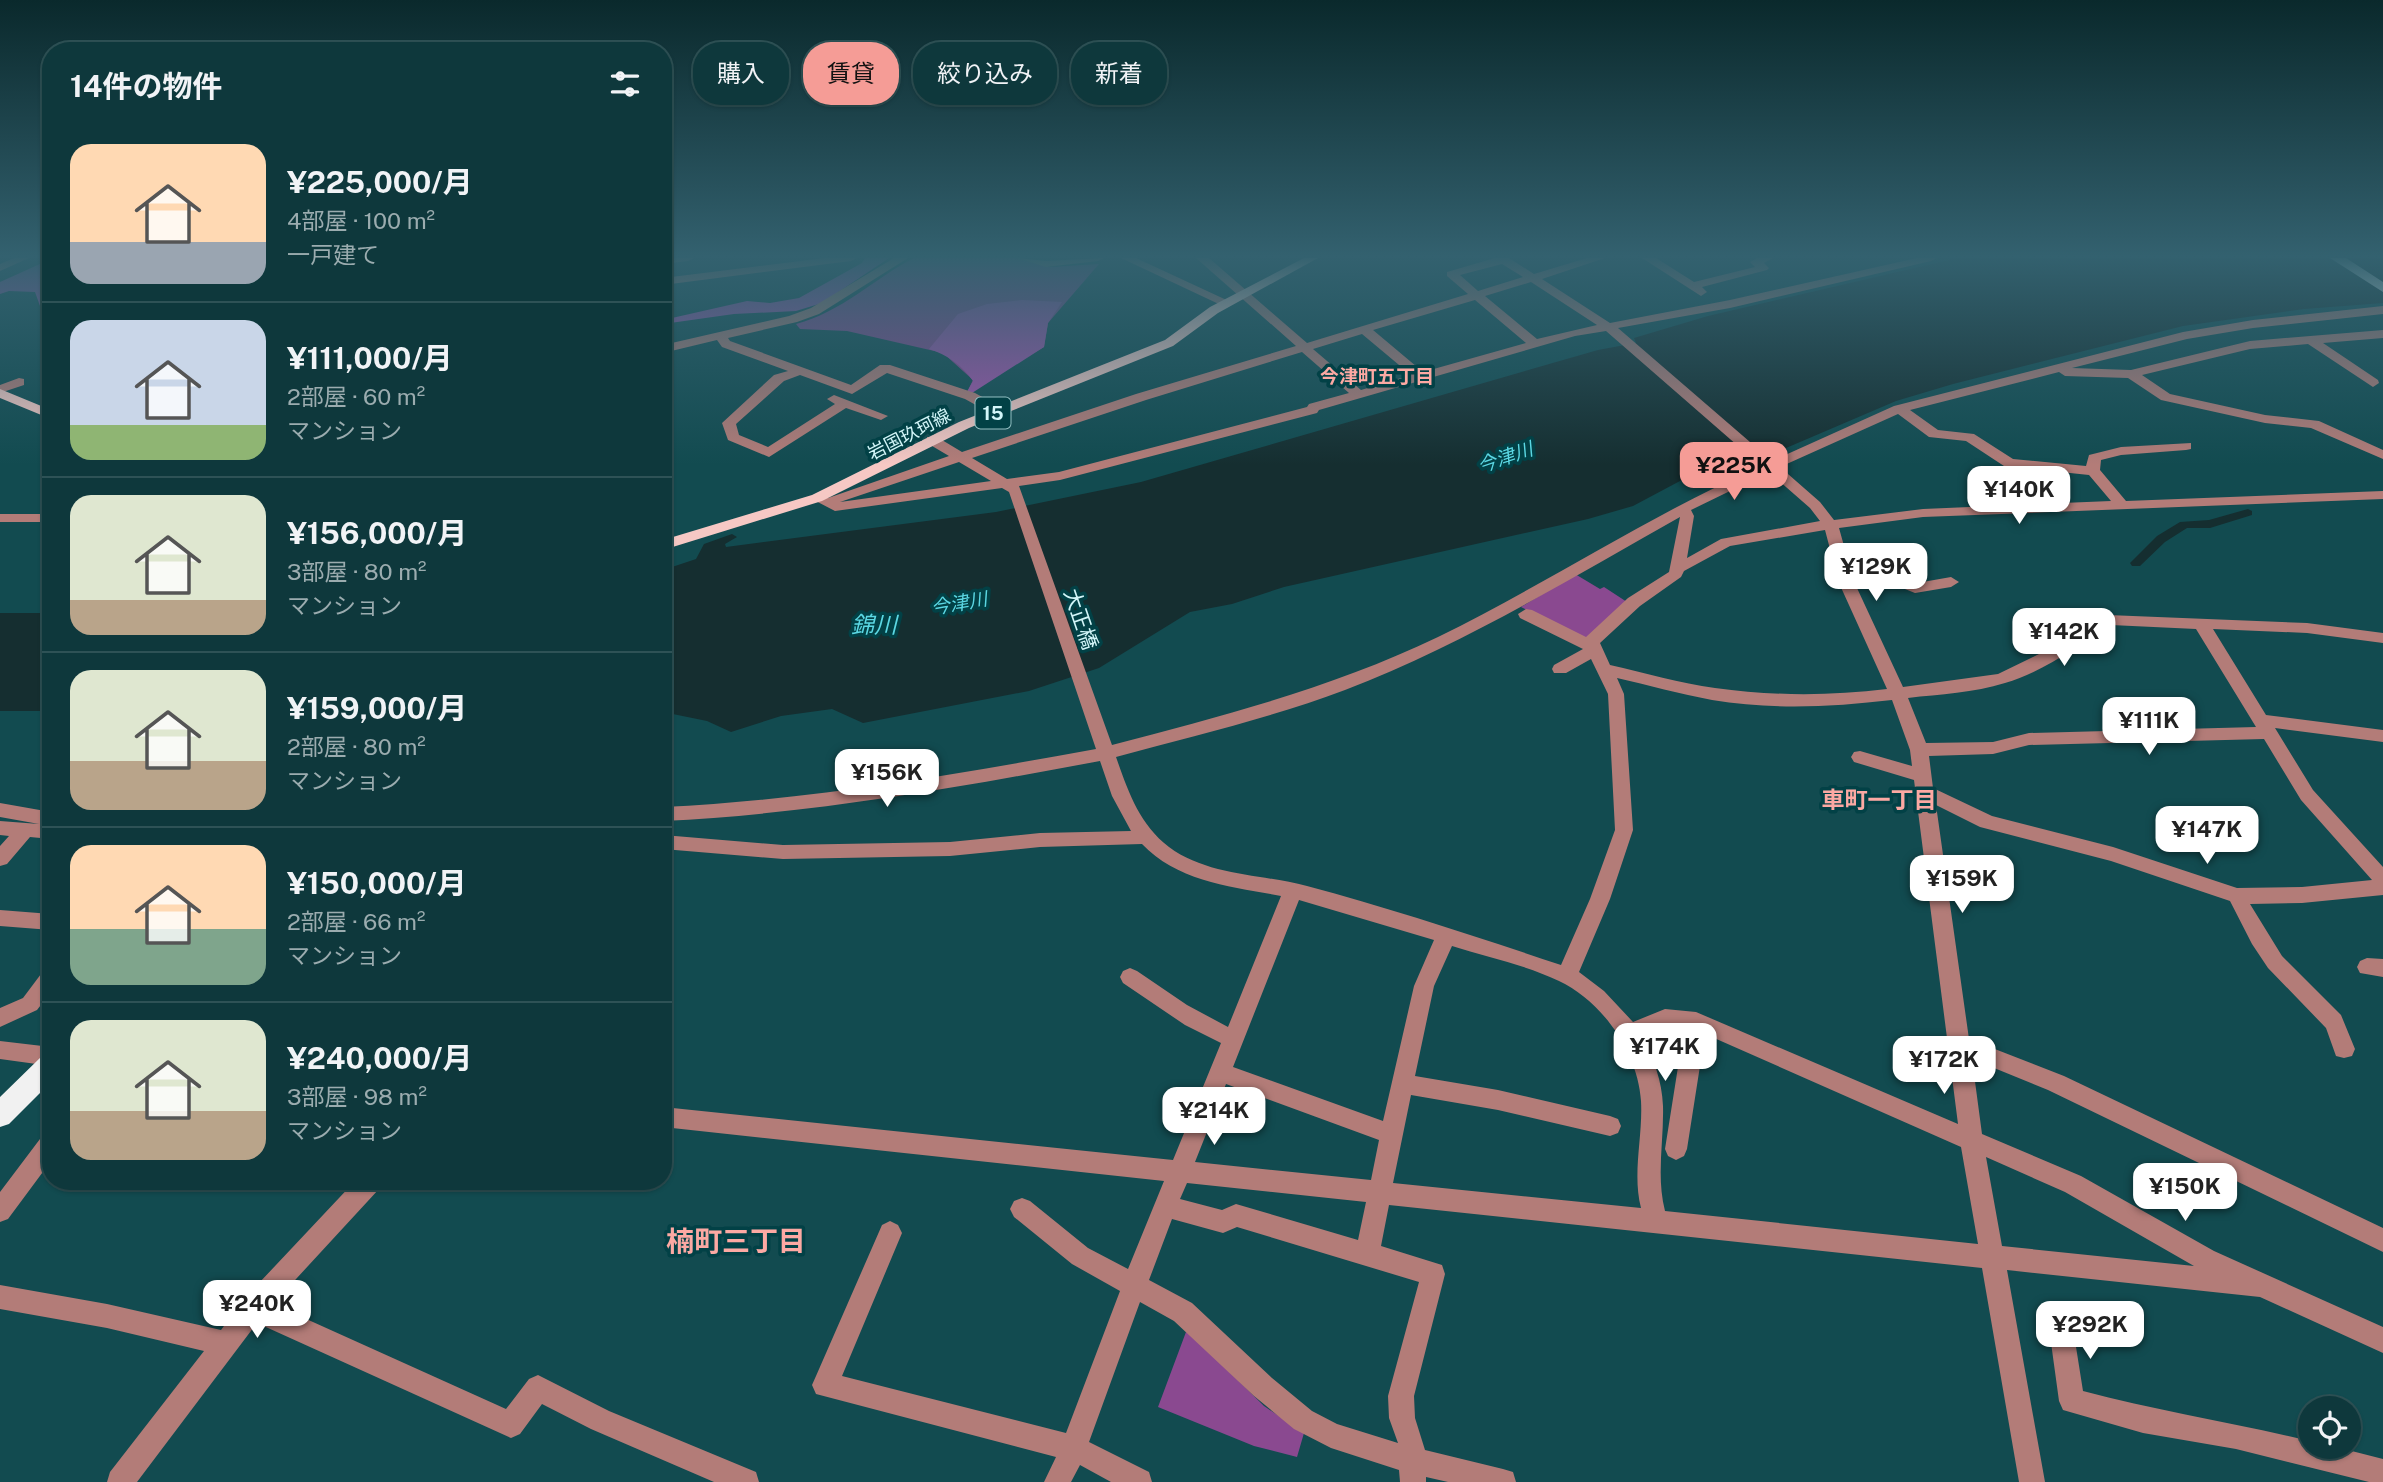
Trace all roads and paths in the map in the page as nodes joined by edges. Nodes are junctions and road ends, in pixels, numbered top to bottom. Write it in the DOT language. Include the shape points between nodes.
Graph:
graph roads {
  1 [pos="756,327"];
  2 [pos="1192,327"];
  3 [pos="1280,327"];
  4 [pos="1367,327"];
  5 [pos="1516,327"];
  6 [pos="1601,327"];
  7 [pos="1608,327"];
  8 [pos="2227,327"];
  9 [pos="1364,328"];
  10 [pos="2383,334"];
  11 [pos="720,335"];
  12 [pos="2312,341"];
  13 [pos="1534,343"];
  14 [pos="2250,345"];
  15 [pos="672,347"];
  16 [pos="1303,347"];
  17 [pos="2261,356"];
  18 [pos="2054,369"];
  19 [pos="801,371"];
  20 [pos="2131,374"];
  21 [pos="1420,376"];
  22 [pos="2373,378"];
  23 [pos="19,382"];
  24 [pos="0,391"];
  25 [pos="1358,394"];
  26 [pos="847,396"];
  27 [pos="1899,409"];
  28 [pos="42,411"];
  29 [pos="998,411"];
  30 [pos="881,416"];
  31 [pos="932,440"];
  32 [pos="2186,446"];
  33 [pos="2383,455"];
  34 [pos="961,457"];
  35 [pos="1769,462"];
  36 [pos="2093,471"];
  37 [pos="1009,484"];
  38 [pos="2383,495"];
  39 [pos="820,500"];
  40 [pos="2121,504"];
  41 [pos="1683,508"];
  42 [pos="0,518"];
  43 [pos="42,518"];
  44 [pos="1831,525"];
  45 [pos="672,542"];
  46 [pos="1678,567"];
  47 [pos="1951,582"];
  48 [pos="1847,583"];
  49 [pos="1526,614"];
  50 [pos="2202,625"];
  51 [pos="2383,638"];
  52 [pos="1593,649"];
  53 [pos="1560,669"];
  54 [pos="1606,670"];
  55 [pos="1896,692"];
  56 [pos="2263,726"];
  57 [pos="2383,736"];
  58 [pos="1105,750"];
  59 [pos="1919,750"];
  60 [pos="1860,757"];
  61 [pos="1923,784"];
  62 [pos="0,810"];
  63 [pos="672,813"];
  64 [pos="42,817"];
  65 [pos="0,828"];
  66 [pos="26,829"];
  67 [pos="42,831"];
  68 [pos="1145,836"];
  69 [pos="672,843"];
  70 [pos="0,859"];
  71 [pos="2383,880"];
  72 [pos="2383,887"];
  73 [pos="1293,891"];
  74 [pos="2237,896"];
  75 [pos="0,918"];
  76 [pos="42,921"];
  77 [pos="1446,935"];
  78 [pos="1567,975"];
  79 [pos="1130,977"];
  80 [pos="42,988"];
  81 [pos="0,1018"];
  82 [pos="1696,1021"];
  83 [pos="1629,1033"];
  84 [pos="1233,1039"];
  85 [pos="1960,1045"];
  86 [pos="2344,1049"];
  87 [pos="0,1050"];
  88 [pos="42,1056"];
  89 [pos="1220,1072"];
  90 [pos="42,1073"];
  91 [pos="1402,1084"];
  92 [pos="0,1115"];
  93 [pos="672,1119"];
  94 [pos="1610,1126"];
  95 [pos="1391,1134"];
  96 [pos="1972,1142"];
  97 [pos="1676,1149"];
  98 [pos="42,1154"];
  99 [pos="1180,1171"];
  100 [pos="363,1190"];
  101 [pos="1379,1192"];
  102 [pos="1166,1206"];
  103 [pos="1022,1209"];
  104 [pos="0,1211"];
  105 [pos="1656,1221"];
  106 [pos="890,1233"];
  107 [pos="2383,1240"];
  108 [pos="1367,1254"];
  109 [pos="1992,1257"];
  110 [pos="2259,1285"];
  111 [pos="1136,1286"];
  112 [pos="0,1297"];
  113 [pos="253,1308"];
  114 [pos="2061,1328"];
  115 [pos="2383,1340"];
  116 [pos="225,1343"];
  117 [pos="1074,1448"];
  118 [pos="1412,1471"];
  119 [pos="2383,1472"];
  120 [pos="120,1482"];
  121 [pos="746,1482"];
  122 [pos="1057,1482"];
  123 [pos="1139,1482"];
  124 [pos="1503,1482"];
  125 [pos="2032,1482"];
  1 -- 11 [label="street"];
  2 -- 29 [label="main road, 岩国玖珂線 / 15" via="1169,343"];
  3 -- 16 [label="street"];
  4 -- 9 [label="street"];
  5 -- 13 [label="street"];
  6 -- 13 [label="street"];
  7 -- 35 [label="street"];
  8 -- 18 [label="street"];
  9 -- 16 [label="street"];
  9 -- 21 [label="street"];
  10 -- 12 [label="street"];
  11 -- 15 [label="street"];
  11 -- 19 [label="street" via="726,344"];
  12 -- 14 [label="street"];
  12 -- 22 [label="street"];
  13 -- 21 [label="street"];
  14 -- 17 [label="street"];
  14 -- 20 [label="street"];
  16 -- 25 [label="street"];
  16 -- 34 [label="street"];
  18 -- 20 [label="street"];
  18 -- 27 [label="street"];
  19 -- 26 [label="street"];
  19 -- 26 [label="street" via="779,378 729,423 733,438 769,453"];
  20 -- 33 [label="street" via="2166,397 2265,419 2314,424"];
  21 -- 25 [label="street"];
  23 -- 24 [label="street"];
  24 -- 28 [label="main road"];
  25 -- 37 [label="street" via="1211,438 1060,476"];
  26 -- 29 [label="street" via="885,368 970,396"];
  26 -- 30 [label="street"];
  27 -- 35 [label="street"];
  27 -- 36 [label="street" via="1934,434 1969,437 2009,463"];
  29 -- 31 [label="main road, 岩国玖珂線 / 15"];
  31 -- 34 [label="street"];
  31 -- 39 [label="main road, 岩国玖珂線 / 15"];
  32 -- 36 [label="street" via="2099,456 2094,458"];
  34 -- 37 [label="street"];
  34 -- 39 [label="street"];
  35 -- 41 [label="street"];
  35 -- 44 [label="street"];
  36 -- 40 [label="street"];
  37 -- 39 [label="street" via="835,507"];
  37 -- 58 [label="street, 大正橋" via="1015,490"];
  38 -- 40 [label="street"];
  39 -- 45 [label="main road, 岩国玖珂線 / 15"];
  40 -- 44 [label="street" via="1923,513"];
  41 -- 46 [label="street" via="1687,516"];
  41 -- 58 [label="street" via="1488,619 1371,673 1299,699"];
  42 -- 43 [label="street"];
  44 -- 46 [label="street" via="1727,542"];
  44 -- 48 [label="street"];
  46 -- 52 [label="street" via="1675,574 1608,624 1591,642"];
  47 -- 48 [label="street" via="1915,589 1903,582"];
  48 -- 55 [label="street"];
  49 -- 52 [label="street"];
  50 -- 51 [label="street" via="2307,628"];
  50 -- 55 [label="street" via="2108,620 2003,678"];
  50 -- 56 [label="street"];
  52 -- 53 [label="street"];
  52 -- 54 [label="street"];
  54 -- 55 [label="street" via="1714,694 1792,701 1845,701"];
  54 -- 78 [label="street" via="1616,694 1624,830"];
  55 -- 59 [label="street"];
  56 -- 57 [label="street"];
  56 -- 59 [label="street"];
  56 -- 71 [label="street" via="2321,813"];
  58 -- 63 [label="street" via="936,783"];
  58 -- 68 [label="street, 大正橋" via="1131,818"];
  59 -- 61 [label="street"];
  60 -- 61 [label="street"];
  61 -- 74 [label="street" via="1987,822 2113,855"];
  61 -- 85 [label="street"];
  62 -- 64 [label="street"];
  65 -- 66 [label="street"];
  66 -- 67 [label="street"];
  66 -- 70 [label="street"];
  68 -- 69 [label="street" via="950,849 797,852"];
  68 -- 73 [label="street, 大正橋" via="1169,857 1194,869"];
  72 -- 74 [label="street"];
  73 -- 77 [label="street, 大正橋"];
  73 -- 84 [label="street"];
  74 -- 86 [label="street" via="2274,961 2332,1017"];
  75 -- 76 [label="street"];
  77 -- 78 [label="street, 大正橋"];
  77 -- 91 [label="street" via="1424,986"];
  78 -- 83 [label="street, 大正橋" via="1593,991"];
  79 -- 84 [label="street" via="1178,1011"];
  80 -- 81 [label="street" via="30,1004"];
  82 -- 83 [label="street" via="1665,1018"];
  82 -- 96 [label="street"];
  82 -- 97 [label="street"];
  83 -- 105 [label="street, 大正橋" via="1651,1093 1649,1188"];
  84 -- 89 [label="street"];
  85 -- 96 [label="street"];
  85 -- 107 [label="street" via="2056,1083"];
  87 -- 88 [label="street"];
  89 -- 95 [label="street"];
  89 -- 99 [label="street"];
  90 -- 92 [label="highway"];
  91 -- 94 [label="street"];
  91 -- 95 [label="street"];
  93 -- 99 [label="street"];
  95 -- 101 [label="street"];
  96 -- 109 [label="street"];
  96 -- 110 [label="street" via="2073,1184"];
  98 -- 104 [label="street"];
  99 -- 101 [label="street"];
  99 -- 102 [label="street"];
  100 -- 113 [label="street"];
  101 -- 105 [label="street"];
  101 -- 108 [label="street"];
  102 -- 108 [label="street" via="1223,1222 1236,1215"];
  102 -- 111 [label="street"];
  103 -- 111 [label="street" via="1080,1256"];
  105 -- 109 [label="street"];
  106 -- 117 [label="street" via="825,1385"];
  108 -- 118 [label="street" via="1433,1274 1401,1396"];
  109 -- 110 [label="street"];
  109 -- 125 [label="street"];
  110 -- 115 [label="street"];
  111 -- 117 [label="street"];
  111 -- 118 [label="street" via="1183,1312 1303,1420"];
  112 -- 116 [label="street"];
  113 -- 116 [label="street"];
  113 -- 121 [label="street" via="511,1425 538,1388 600,1420"];
  114 -- 119 [label="street" via="2072,1401"];
  116 -- 120 [label="street"];
  117 -- 122 [label="street"];
  117 -- 123 [label="street"];
  118 -- 124 [label="street"];
}
